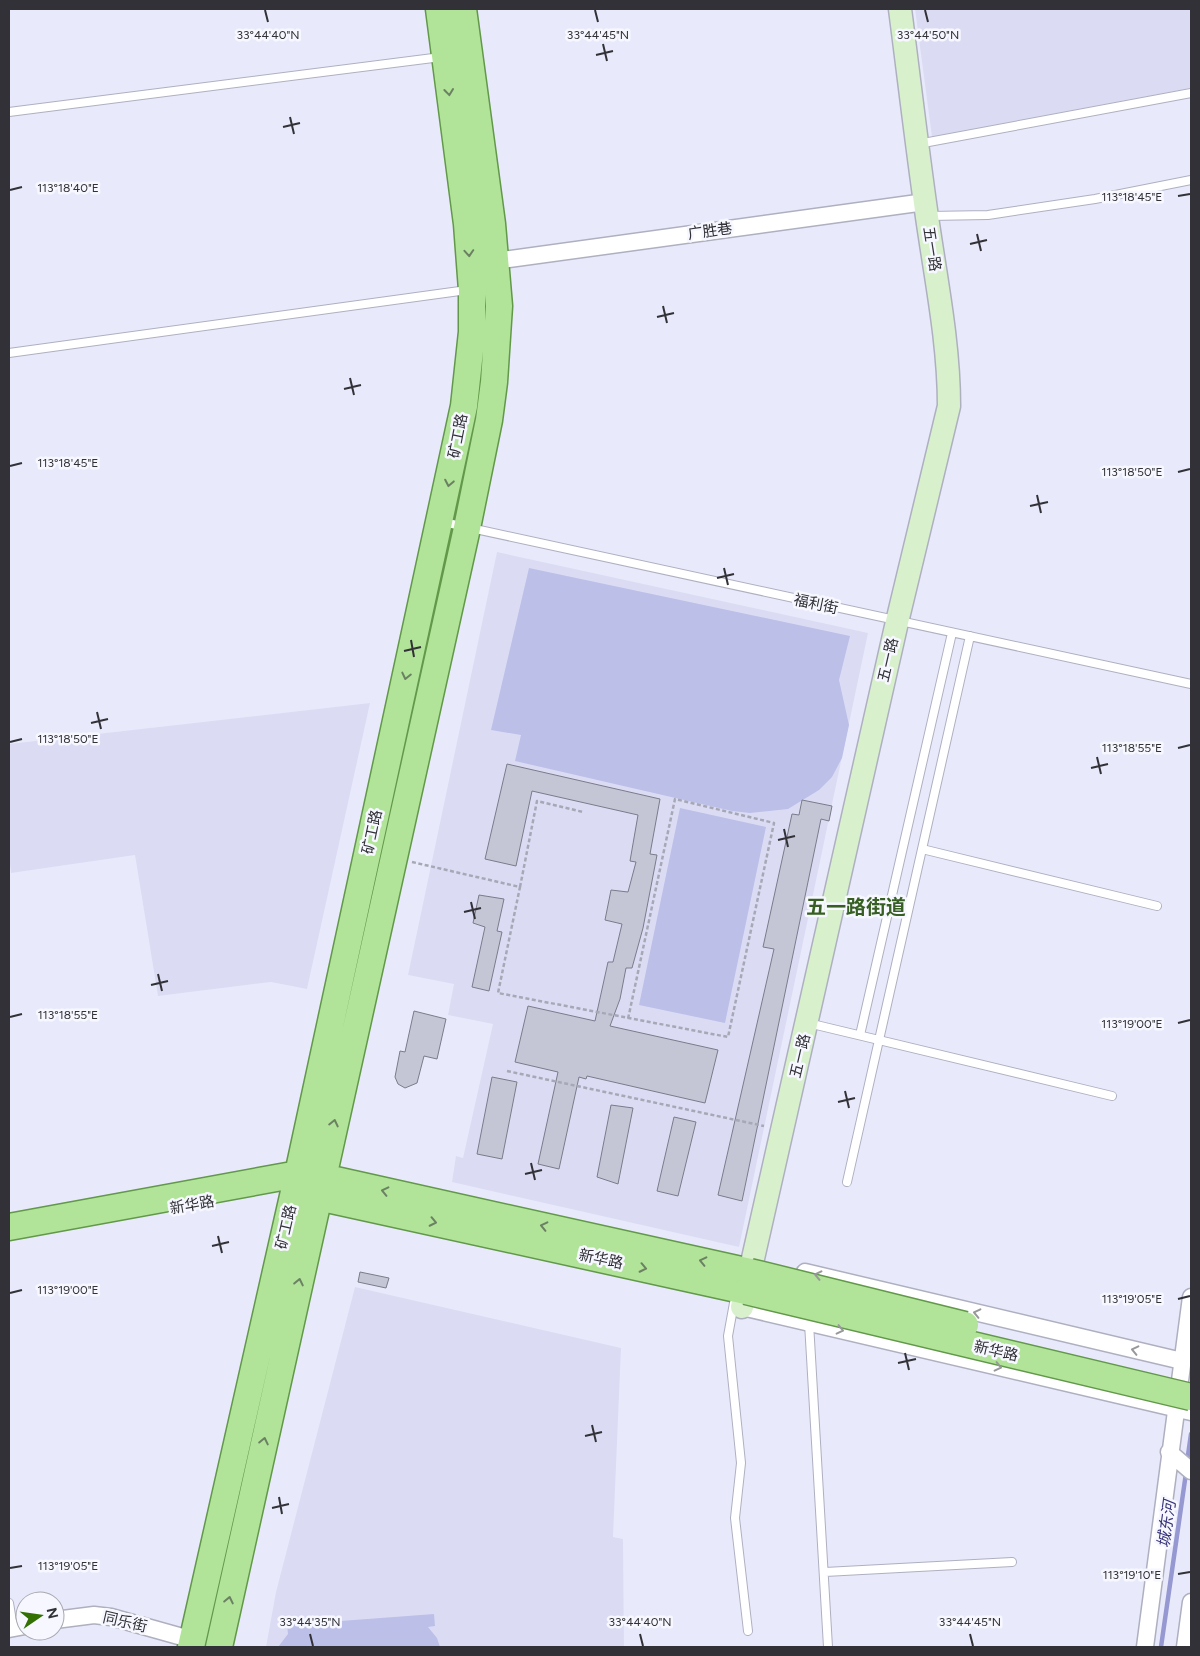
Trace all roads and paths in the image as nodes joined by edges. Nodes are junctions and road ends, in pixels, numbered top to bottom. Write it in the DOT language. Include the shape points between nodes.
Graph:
graph roads {
  1 [pos="439,9"];
  2 [pos="463,9"];
  3 [pos="900,9"];
  4 [pos="445,56"];
  5 [pos="1191,93"];
  6 [pos="9,112"];
  7 [pos="917,144"];
  8 [pos="1191,180"];
  9 [pos="926,209"];
  10 [pos="495,261"];
  11 [pos="472,290"];
  12 [pos="9,353"];
  13 [pos="441,522"];
  14 [pos="467,528"];
  15 [pos="897,622"];
  16 [pos="952,633"];
  17 [pos="970,636"];
  18 [pos="1191,684"];
  19 [pos="583,812"];
  20 [pos="922,848"];
  21 [pos="393,858"];
  22 [pos="520,886"];
  23 [pos="1157,906"];
  24 [pos="628,1019"];
  25 [pos="807,1022"];
  26 [pos="860,1035"];
  27 [pos="878,1039"];
  28 [pos="507,1071"];
  29 [pos="1112,1096"];
  30 [pos="765,1127"];
  31 [pos="847,1182"];
  32 [pos="308,1183"];
  33 [pos="9,1227"];
  34 [pos="9,1238"];
  35 [pos="745,1284"];
  36 [pos="1191,1297"];
  37 [pos="809,1323"];
  38 [pos="1187,1360"];
  39 [pos="1183,1403"];
  40 [pos="1191,1412"];
  41 [pos="1172,1455"];
  42 [pos="1191,1471"];
  43 [pos="1012,1562"];
  44 [pos="825,1572"];
  45 [pos="1191,1602"];
  46 [pos="9,1604"];
  47 [pos="65,1619"];
  48 [pos="15,1627"];
  49 [pos="748,1631"];
  50 [pos="192,1643"];
  51 [pos="219,1647"];
  52 [pos="828,1647"];
  53 [pos="1145,1647"];
  54 [pos="1185,1647"];
  1 -- 4 [label="main road, 矿工路"];
  2 -- 10 [label="main road, 矿工路"];
  3 -- 7 [label="street, 五一路"];
  4 -- 6 [label="lane"];
  4 -- 11 [label="main road, 矿工路, one-way" via="467,224"];
  5 -- 7 [label="lane"];
  7 -- 9 [label="street, 五一路"];
  8 -- 9 [label="lane" via="988,215"];
  9 -- 10 [label="street, 广胜巷"];
  9 -- 15 [label="street, 五一路" via="945,334 950,406"];
  10 -- 14 [label="main road, 矿工路" via="498,306 494,382"];
  11 -- 12 [label="lane"];
  11 -- 13 [label="main road, 矿工路, one-way" via="469,370"];
  13 -- 14 [label="lane, 福利街"];
  13 -- 32 [label="main road, 矿工路, one-way"];
  14 -- 15 [label="lane, 福利街"];
  14 -- 21 [label="main road, 矿工路"];
  15 -- 16 [label="lane, 福利街"];
  15 -- 25 [label="street, 五一路"];
  16 -- 17 [label="lane, 福利街"];
  16 -- 26 [label="lane"];
  17 -- 18 [label="lane, 福利街"];
  17 -- 20 [label="lane"];
  19 -- 22 [label="path" via="538,801"];
  20 -- 23 [label="lane"];
  20 -- 27 [label="lane"];
  21 -- 22 [label="path"];
  32 -- 21 [label="main road, 矿工路, one-way"];
  22 -- 24 [label="path" via="498,993"];
  24 -- 24 [label="path" via="728,1037 774,823 676,799"];
  25 -- 26 [label="lane"];
  25 -- 35 [label="street, 五一路"];
  26 -- 27 [label="lane"];
  27 -- 29 [label="lane"];
  27 -- 31 [label="lane"];
  28 -- 30 [label="path"];
  32 -- 33 [label="main road, 新华路"];
  32 -- 34 [label="main road, 新华路"];
  32 -- 35 [label="main road, 新华路"];
  32 -- 50 [label="main road, 矿工路"];
  51 -- 32 [label="main road, 矿工路, one-way"];
  35 -- 37 [label="street"];
  38 -- 35 [label="main road, 新华路, one-way, bridge"];
  35 -- 39 [label="main road, 新华路, bridge"];
  35 -- 49 [label="lane" via="728,1336 741,1463 735,1518"];
  36 -- 38 [label="street"];
  37 -- 39 [label="street, one-way"];
  37 -- 44 [label="lane"];
  38 -- 39 [label="street"];
  39 -- 40 [label="street"];
  39 -- 41 [label="street"];
  41 -- 42 [label="street"];
  41 -- 53 [label="street"];
  43 -- 44 [label="lane"];
  44 -- 52 [label="lane"];
  45 -- 54 [label="street"];
  46 -- 48 [label="lane"];
  47 -- 50 [label="street, 同乐街" via="94,1615 111,1617"];
}
